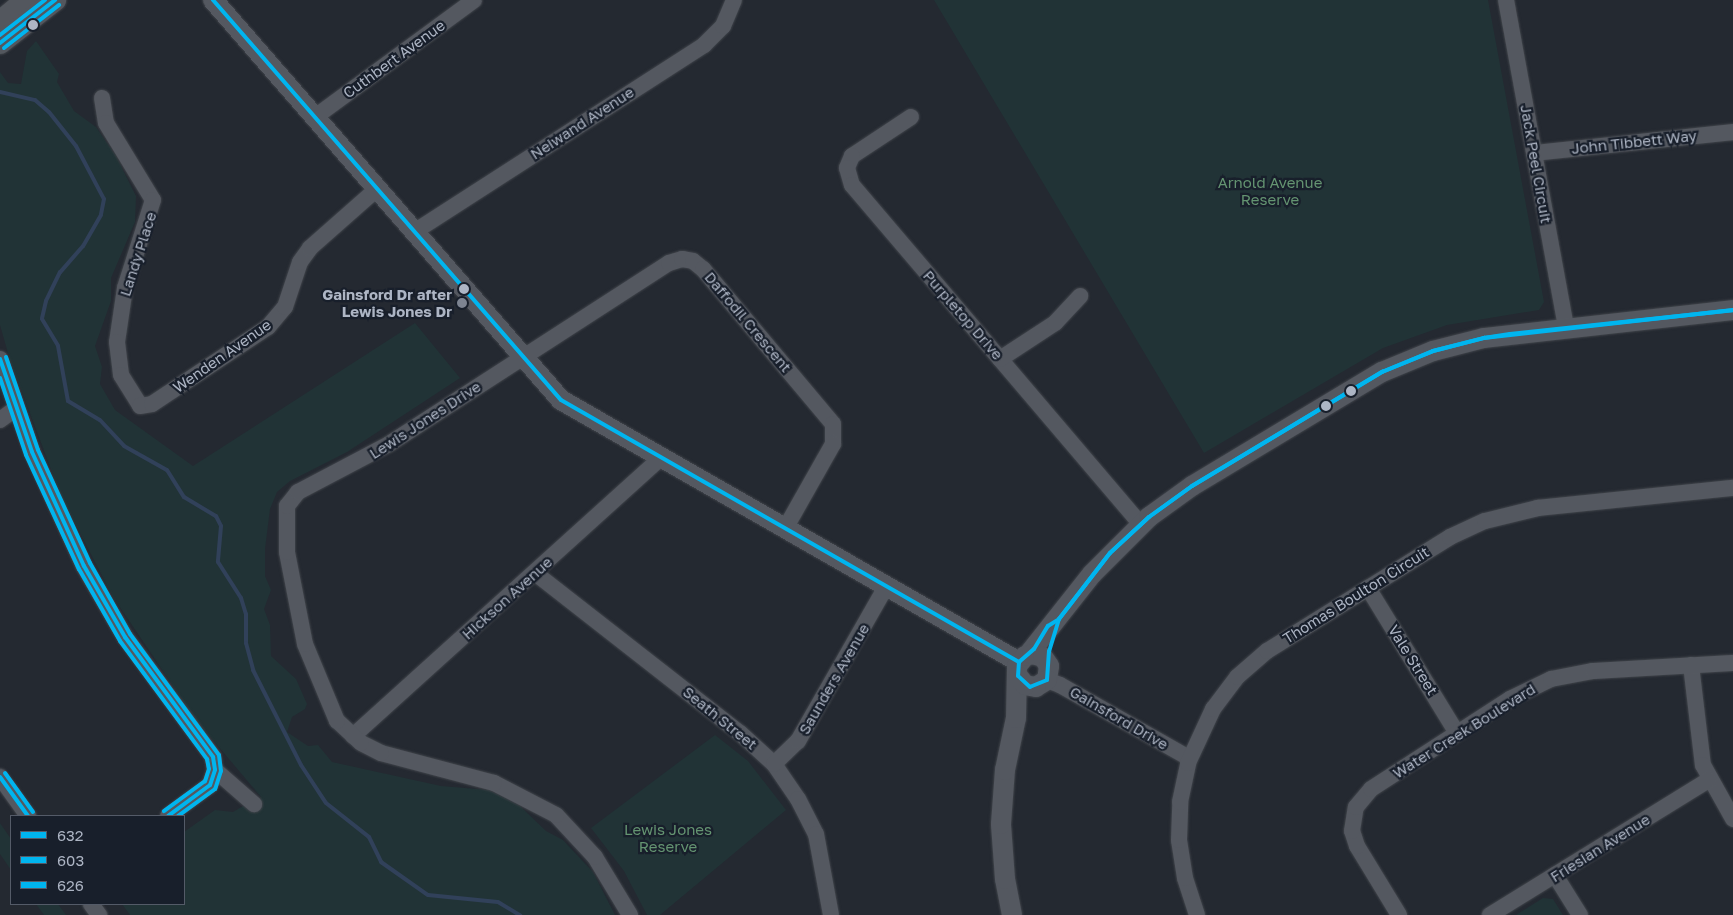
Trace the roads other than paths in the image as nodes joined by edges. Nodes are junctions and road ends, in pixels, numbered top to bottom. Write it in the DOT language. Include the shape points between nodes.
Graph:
graph roads {
  1 [pos="26,0"];
  2 [pos="55,0"];
  3 [pos="213,0"];
  4 [pos="474,0"];
  5 [pos="734,0"];
  6 [pos="1506,0"];
  7 [pos="0,22"];
  8 [pos="0,43"];
  9 [pos="102,98"];
  10 [pos="315,117"];
  11 [pos="911,117"];
  12 [pos="1733,132"];
  13 [pos="1534,153"];
  14 [pos="377,189"];
  15 [pos="414,232"];
  16 [pos="1080,296"];
  17 [pos="1733,310"];
  18 [pos="1566,328"];
  19 [pos="522,357"];
  20 [pos="0,359"];
  21 [pos="1000,359"];
  22 [pos="152,404"];
  23 [pos="15,409"];
  24 [pos="0,420"];
  25 [pos="660,458"];
  26 [pos="1733,488"];
  27 [pos="1141,524"];
  28 [pos="785,529"];
  29 [pos="535,574"];
  30 [pos="886,587"];
  31 [pos="1368,588"];
  32 [pos="1059,619"];
  33 [pos="1733,663"];
  34 [pos="1022,664"];
  35 [pos="1691,665"];
  36 [pos="1044,677"];
  37 [pos="1016,718"];
  38 [pos="1457,733"];
  39 [pos="352,736"];
  40 [pos="1190,758"];
  41 [pos="774,764"];
  42 [pos="215,770"];
  43 [pos="0,777"];
  44 [pos="1709,780"];
  45 [pos="254,804"];
  46 [pos="27,815"];
  47 [pos="169,815"];
  48 [pos="1733,819"];
  49 [pos="1556,875"];
  50 [pos="630,915"];
  51 [pos="831,915"];
  52 [pos="1012,915"];
  53 [pos="1197,915"];
  54 [pos="1400,915"];
  55 [pos="1490,915"];
  56 [pos="1580,915"];
  1 -- 7 [label="main road"];
  2 -- 8 [label="main road"];
  3 -- 10 [label="street"];
  4 -- 10 [label="street, Cuthbert Avenue"];
  5 -- 15 [label="street, Neiwand Avenue" via="723,26 704,45"];
  6 -- 13 [label="street, Jack Peel Circuit"];
  9 -- 22 [label="street, Landy Place" via="106,123 153,200 125,288 117,342 121,375 134,400 140,406"];
  10 -- 14 [label="street"];
  11 -- 21 [label="street, Purpletop Drive" via="852,156 847,168 849,179"];
  12 -- 13 [label="street, John Tibbett Way"];
  13 -- 18 [label="street, Jack Peel Circuit"];
  14 -- 15 [label="street"];
  14 -- 22 [label="street, Wenden Avenue" via="310,248 300,262 285,307 268,327"];
  15 -- 19 [label="street"];
  16 -- 21 [label="street" via="1055,323"];
  17 -- 18 [label="street"];
  18 -- 27 [label="street" via="1458,344 1382,372 1192,486"];
  19 -- 25 [label="street" via="567,405"];
  19 -- 28 [label="street, Daffodil Crescent" via="669,263 682,259 693,261 833,424 833,444"];
  19 -- 39 [label="street, Lewis Jones Drive" via="389,444 290,499 286,513 287,552 308,652 332,711"];
  20 -- 23 [label="street"];
  21 -- 27 [label="street, Purpletop Drive"];
  23 -- 24 [label="street"];
  23 -- 42 [label="street" via="84,566 147,669 213,757"];
  25 -- 28 [label="street"];
  25 -- 29 [label="street, Hickson Avenue"];
  26 -- 31 [label="street, Thomas Boulton Circuit" via="1538,508 1503,515 1450,537"];
  27 -- 32 [label="street" via="1092,574"];
  28 -- 30 [label="street"];
  29 -- 39 [label="street, Hickson Avenue"];
  29 -- 41 [label="street, Seath Street" via="740,733"];
  30 -- 34 [label="street"];
  30 -- 41 [label="street, Saunders Avenue" via="798,741"];
  31 -- 38 [label="street, Vale Street"];
  31 -- 40 [label="street, Thomas Boulton Circuit" via="1251,663 1212,709"];
  32 -- 34 [label="street" via="1048,626"];
  32 -- 36 [label="street"];
  33 -- 35 [label="street, Water Creek Boulevard"];
  34 -- 36 [label="street" via="1041,656"];
  34 -- 36 [label="street" via="1025,685"];
  34 -- 37 [label="street"];
  35 -- 38 [label="street, Water Creek Boulevard" via="1593,671 1558,677 1523,691"];
  35 -- 44 [label="street" via="1700,753"];
  36 -- 37 [label="street"];
  36 -- 40 [label="street, Gainsford Drive"];
  37 -- 52 [label="street" via="1005,770 1001,824 1005,879"];
  38 -- 54 [label="street, Water Creek Boulevard" via="1371,790 1360,800 1353,815 1352,831 1357,846"];
  39 -- 50 [label="street" via="391,757 494,783 562,820 595,857"];
  40 -- 53 [label="street, Thomas Boulton Circuit" via="1180,802 1179,840 1185,878"];
  41 -- 51 [label="street, Seath Street" via="798,799 816,834"];
  42 -- 45 [label="street"];
  42 -- 47 [label="street" via="210,785"];
  43 -- 46 [label="street"];
  44 -- 48 [label="street"];
  44 -- 49 [label="street, Friesian Avenue"];
  49 -- 55 [label="street, Friesian Avenue"];
  49 -- 56 [label="street"];
}
